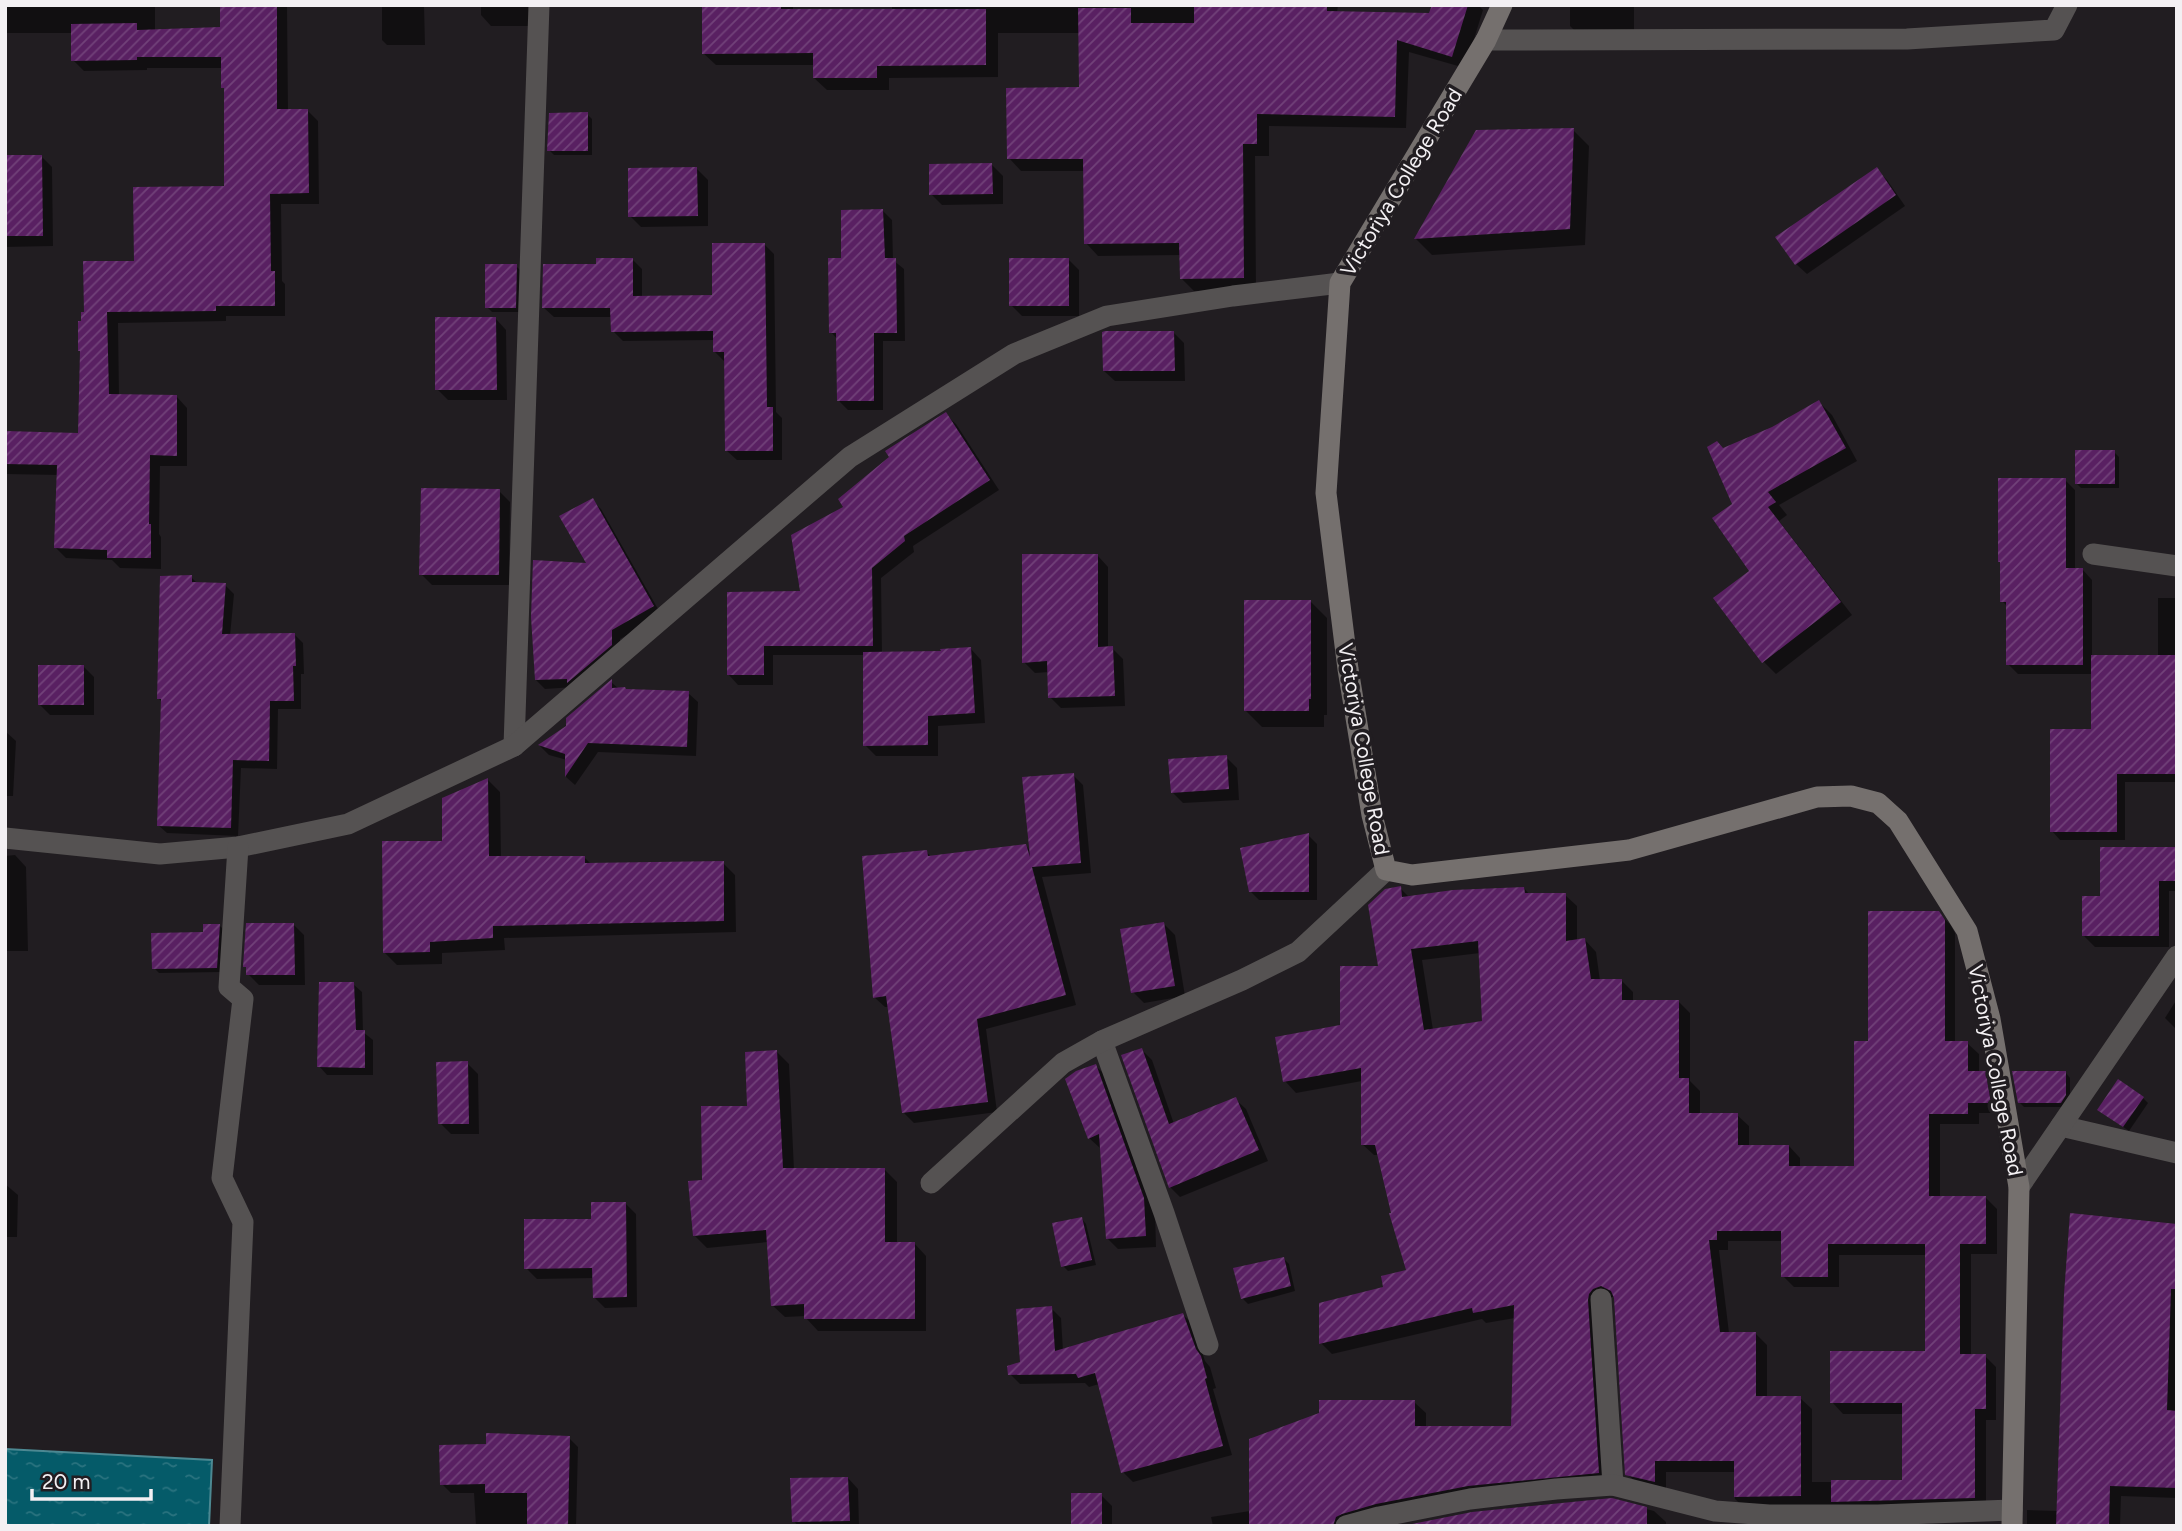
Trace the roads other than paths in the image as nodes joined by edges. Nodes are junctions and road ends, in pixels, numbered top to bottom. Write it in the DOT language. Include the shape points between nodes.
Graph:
graph roads {
  1 [pos="539,5"];
  2 [pos="1502,5"];
  3 [pos="2067,5"];
  4 [pos="1486,40"];
  5 [pos="1340,283"];
  6 [pos="2094,554"];
  7 [pos="2177,566"];
  8 [pos="514,746"];
  9 [pos="5,838"];
  10 [pos="238,847"];
  11 [pos="1385,870"];
  12 [pos="2177,956"];
  13 [pos="1102,1041"];
  14 [pos="2061,1126"];
  15 [pos="2177,1153"];
  16 [pos="931,1183"];
  17 [pos="2019,1186"];
  18 [pos="1601,1299"];
  19 [pos="1208,1345"];
  20 [pos="1613,1485"];
  21 [pos="2012,1518"];
  22 [pos="230,1526"];
  23 [pos="1346,1526"];
  1 -- 8 [label="street"];
  2 -- 4 [label="street, Victoriya College Road"];
  3 -- 4 [label="street" via="2054,30 1920,38"];
  4 -- 5 [label="street, Victoriya College Road"];
  5 -- 8 [label="street" via="1107,316 1014,354 849,457"];
  5 -- 11 [label="street, Victoriya College Road" via="1326,493 1354,709"];
  6 -- 7 [label="street"];
  8 -- 10 [label="street" via="348,824"];
  9 -- 10 [label="street" via="160,854"];
  10 -- 22 [label="street" via="229,987 243,999 222,1178 243,1222"];
  11 -- 13 [label="street" via="1298,951"];
  11 -- 17 [label="street, Victoriya College Road" via="1412,875 1629,850 1817,797 1851,796 1878,803 1898,821 1967,930 1990,1018"];
  12 -- 14 [label="street"];
  13 -- 16 [label="street" via="1063,1063"];
  13 -- 19 [label="street"];
  14 -- 15 [label="street"];
  14 -- 17 [label="street"];
  17 -- 21 [label="street, Victoriya College Road"];
  18 -- 20 [label="street"];
  20 -- 21 [label="street" via="1715,1511"];
  20 -- 23 [label="street" via="1470,1499"];
}
